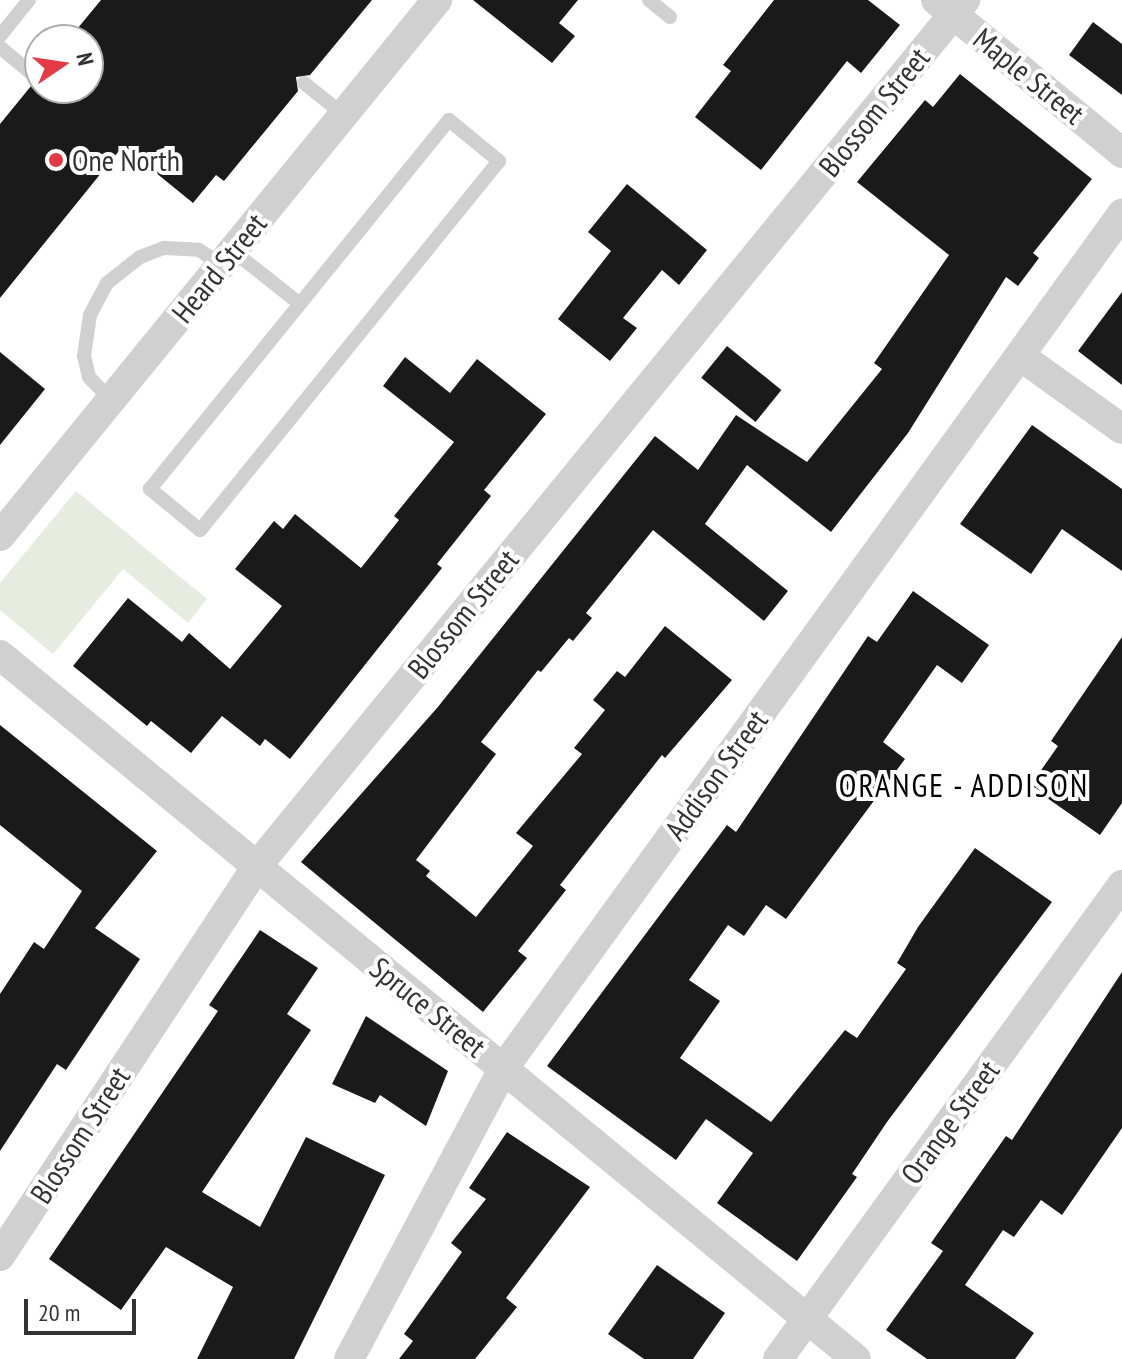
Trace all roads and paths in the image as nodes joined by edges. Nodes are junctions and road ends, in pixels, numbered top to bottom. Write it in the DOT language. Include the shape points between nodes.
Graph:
graph roads {
  1 [pos="29,0"];
  2 [pos="437,0"];
  3 [pos="649,0"];
  4 [pos="952,5"];
  5 [pos="670,17"];
  6 [pos="0,36"];
  7 [pos="0,47"];
  8 [pos="24,67"];
  9 [pos="304,83"];
  10 [pos="344,115"];
  11 [pos="1122,153"];
  12 [pos="1122,214"];
  13 [pos="227,258"];
  14 [pos="300,304"];
  15 [pos="1020,356"];
  16 [pos="111,400"];
  17 [pos="1122,429"];
  18 [pos="0,536"];
  19 [pos="0,655"];
  20 [pos="257,866"];
  21 [pos="1122,885"];
  22 [pos="503,1069"];
  23 [pos="0,1256"];
  24 [pos="807,1319"];
  25 [pos="349,1359"];
  26 [pos="778,1359"];
  27 [pos="856,1359"];
  1 -- 6 [label="lane"];
  2 -- 10 [label="street, Heard Street"];
  3 -- 5 [label="lane"];
  4 -- 11 [label="street, Maple Street"];
  4 -- 20 [label="street, Blossom Street"];
  7 -- 8 [label="lane"];
  9 -- 10 [label="lane"];
  10 -- 13 [label="street, Heard Street"];
  12 -- 15 [label="street, Addison Street"];
  13 -- 14 [label="lane"];
  13 -- 16 [label="street, Heard Street"];
  13 -- 16 [label="lane" via="164,248 140,257 107,283 90,315 84,356 89,377"];
  14 -- 14 [label="lane" via="150,489 200,530 499,161 449,120"];
  15 -- 17 [label="street"];
  15 -- 22 [label="street, Addison Street"];
  16 -- 18 [label="street, Heard Street"];
  19 -- 20 [label="street, Spruce Street"];
  20 -- 22 [label="street, Spruce Street"];
  20 -- 23 [label="street, Blossom Street"];
  21 -- 24 [label="street, Orange Street"];
  22 -- 24 [label="street, Spruce Street"];
  22 -- 25 [label="street, Addison Street"];
  24 -- 26 [label="street, Orange Street"];
  24 -- 27 [label="street, Spruce Street"];
}
